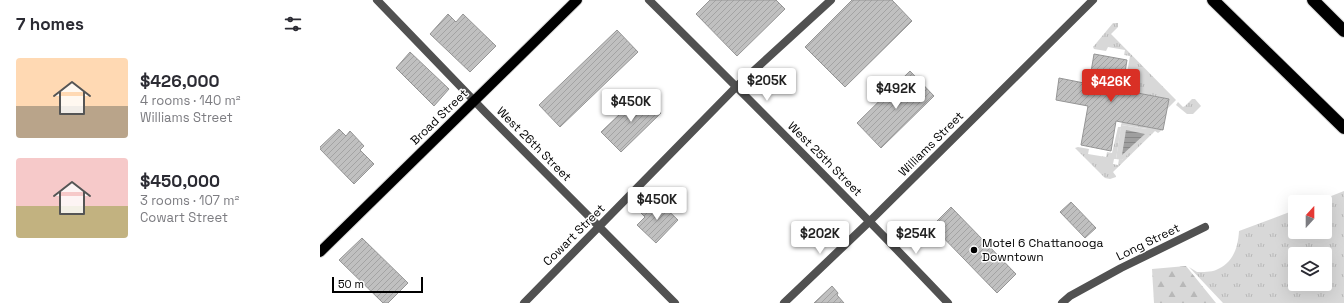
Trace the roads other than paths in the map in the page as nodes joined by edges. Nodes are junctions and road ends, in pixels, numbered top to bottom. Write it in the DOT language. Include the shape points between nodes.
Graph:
graph roads {
  1 [pos="377,0"];
  2 [pos="577,0"];
  3 [pos="649,0"];
  4 [pos="831,0"];
  5 [pos="1093,0"];
  6 [pos="1213,0"];
  7 [pos="1314,0"];
  8 [pos="1344,31"];
  9 [pos="737,86"];
  10 [pos="474,101"];
  11 [pos="1344,128"];
  12 [pos="870,220"];
  13 [pos="599,227"];
  14 [pos="1205,227"];
  15 [pos="320,252"];
  16 [pos="524,303"];
  17 [pos="675,303"];
  18 [pos="784,303"];
  19 [pos="948,303"];
  20 [pos="1062,303"];
  1 -- 10 [label="street, West 26th Street"];
  2 -- 10 [label="main road, Broad Street"];
  3 -- 9 [label="street, West 25th Street"];
  4 -- 9 [label="street, Cowart Street"];
  5 -- 12 [label="street, Williams Street"];
  6 -- 11 [label="highway"];
  7 -- 8 [label="highway"];
  9 -- 12 [label="street, West 25th Street"];
  9 -- 13 [label="street, Cowart Street"];
  10 -- 13 [label="street, West 26th Street"];
  10 -- 15 [label="main road, Broad Street"];
  12 -- 18 [label="street, Williams Street"];
  12 -- 19 [label="street, West 25th Street"];
  13 -- 16 [label="street, Cowart Street"];
  13 -- 17 [label="street, West 26th Street"];
  14 -- 20 [label="street, Long Street" via="1121,268"];
}
